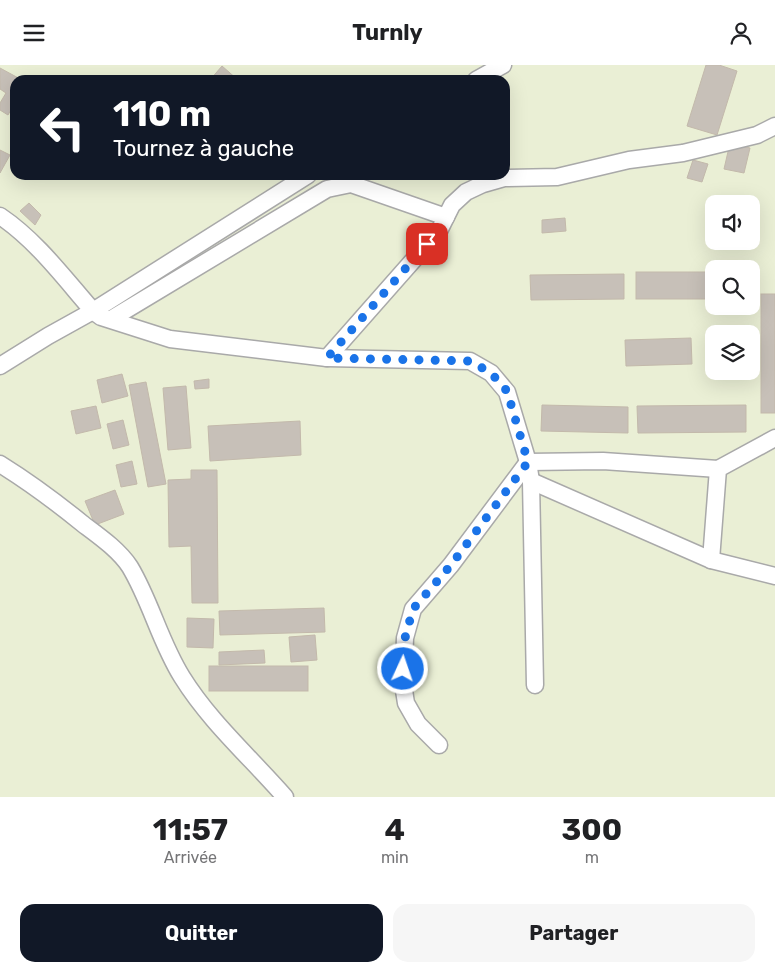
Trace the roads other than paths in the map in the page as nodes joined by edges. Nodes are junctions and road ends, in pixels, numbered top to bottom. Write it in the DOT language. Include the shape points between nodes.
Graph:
graph roads {
  1 [pos="503,65"];
  2 [pos="485,75"];
  3 [pos="775,125"];
  4 [pos="510,178"];
  5 [pos="300,180"];
  6 [pos="497,180"];
  7 [pos="0,216"];
  8 [pos="446,217"];
  9 [pos="93,311"];
  10 [pos="111,319"];
  11 [pos="327,358"];
  12 [pos="0,366"];
  13 [pos="775,438"];
  14 [pos="528,462"];
  15 [pos="0,463"];
  16 [pos="718,469"];
  17 [pos="531,481"];
  18 [pos="711,560"];
  19 [pos="775,575"];
  20 [pos="535,685"];
  21 [pos="439,745"];
  22 [pos="285,797"];
  1 -- 2 [label="street"];
  3 -- 4 [label="street" via="757,135 683,153 629,160 557,177"];
  5 -- 9 [label="street"];
  6 -- 8 [label="street" via="466,192 452,205"];
  7 -- 9 [label="street" via="19,229"];
  8 -- 10 [label="street" via="351,184 327,189"];
  8 -- 11 [label="street" via="439,231"];
  9 -- 10 [label="street"];
  9 -- 12 [label="street"];
  10 -- 11 [label="street" via="170,339"];
  11 -- 14 [label="street" via="470,361 491,373 507,391"];
  13 -- 16 [label="street"];
  14 -- 16 [label="street" via="603,461"];
  14 -- 17 [label="street"];
  14 -- 21 [label="street" via="451,565 413,609 405,638 403,684 406,703 418,724"];
  15 -- 22 [label="street" via="107,542 129,565 181,676 210,718"];
  16 -- 18 [label="street"];
  17 -- 18 [label="street"];
  17 -- 20 [label="street"];
  18 -- 19 [label="street"];
}
